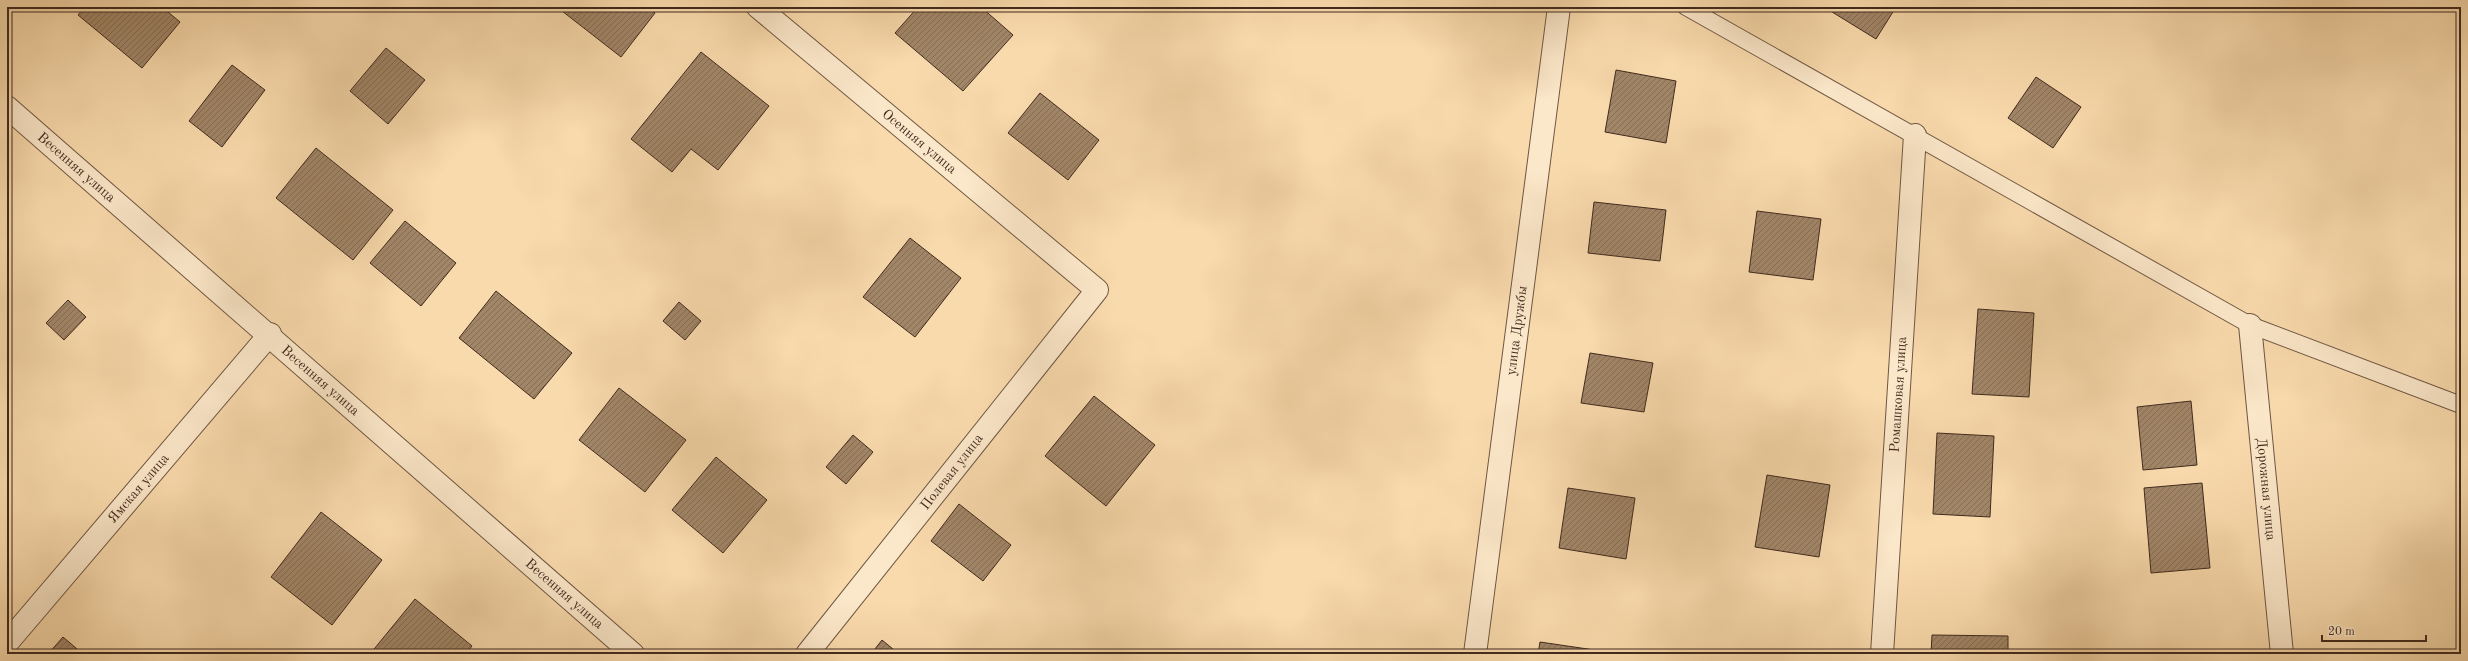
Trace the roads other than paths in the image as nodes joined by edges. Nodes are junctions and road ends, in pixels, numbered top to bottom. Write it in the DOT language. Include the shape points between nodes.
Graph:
graph roads {
  1 [pos="758,7"];
  2 [pos="1559,7"];
  3 [pos="1686,7"];
  4 [pos="7,107"];
  5 [pos="1915,134"];
  6 [pos="1097,290"];
  7 [pos="2250,325"];
  8 [pos="270,334"];
  9 [pos="2461,405"];
  10 [pos="7,643"];
  11 [pos="633,654"];
  12 [pos="808,654"];
  13 [pos="1475,654"];
  14 [pos="1882,654"];
  15 [pos="2282,654"];
  1 -- 6 [label="street, Осенняя улица"];
  2 -- 13 [label="street, улица Дружбы"];
  3 -- 5 [label="lane"];
  4 -- 8 [label="street, Весенняя улица"];
  5 -- 7 [label="lane"];
  5 -- 14 [label="street, Ромашковая улица"];
  6 -- 12 [label="street, Полевая улица"];
  7 -- 9 [label="lane"];
  7 -- 15 [label="street, Дорожная улица"];
  8 -- 10 [label="street, Ямская улица"];
  8 -- 11 [label="street, Весенняя улица"];
}
